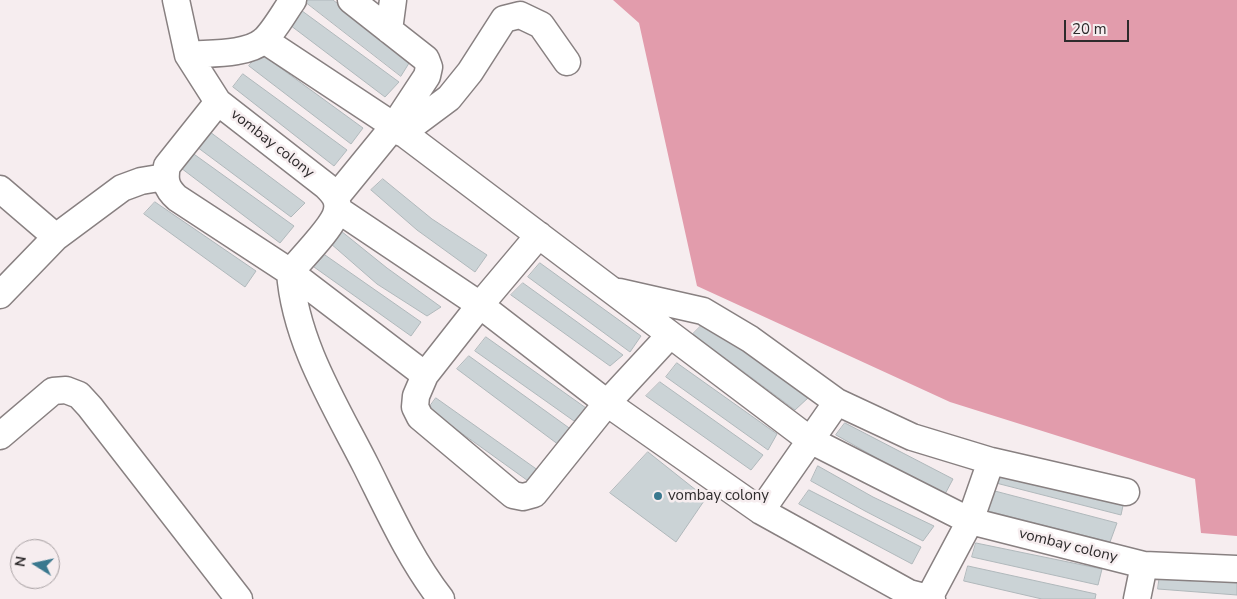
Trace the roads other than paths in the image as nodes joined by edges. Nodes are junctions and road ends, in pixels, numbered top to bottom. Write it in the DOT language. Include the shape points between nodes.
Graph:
graph roads {
  1 [pos="176,0"];
  2 [pos="293,0"];
  3 [pos="351,0"];
  4 [pos="393,0"];
  5 [pos="389,30"];
  6 [pos="264,40"];
  7 [pos="188,55"];
  8 [pos="567,62"];
  9 [pos="218,102"];
  10 [pos="398,129"];
  11 [pos="165,177"];
  12 [pos="0,190"];
  13 [pos="336,203"];
  14 [pos="539,234"];
  15 [pos="56,237"];
  16 [pos="290,272"];
  17 [pos="612,290"];
  18 [pos="0,295"];
  19 [pos="480,305"];
  20 [pos="670,335"];
  21 [pos="425,376"];
  22 [pos="837,402"];
  23 [pos="607,403"];
  24 [pos="0,436"];
  25 [pos="810,440"];
  26 [pos="991,460"];
  27 [pos="1126,492"];
  28 [pos="761,511"];
  29 [pos="970,522"];
  30 [pos="1144,565"];
  31 [pos="1237,569"];
  32 [pos="239,599"];
  33 [pos="441,599"];
  34 [pos="930,599"];
  35 [pos="1136,599"];
  1 -- 7 [label="street"];
  2 -- 6 [label="street"];
  3 -- 5 [label="street"];
  4 -- 5 [label="street"];
  5 -- 10 [label="street" via="426,59 429,67"];
  6 -- 7 [label="street" via="240,50"];
  6 -- 10 [label="street, vombay colony"];
  7 -- 9 [label="street"];
  8 -- 10 [label="street" via="541,25 520,15 504,19 449,98"];
  9 -- 11 [label="street, vombay colony" via="167,166"];
  9 -- 13 [label="street, vombay colony" via="326,186"];
  10 -- 13 [label="street"];
  10 -- 14 [label="street, vombay colony"];
  11 -- 15 [label="street" via="122,188"];
  11 -- 16 [label="street" via="168,190 177,198"];
  12 -- 15 [label="street"];
  13 -- 16 [label="street" via="332,221"];
  13 -- 19 [label="street, vombay colony"];
  14 -- 17 [label="street, vombay colony"];
  14 -- 19 [label="street"];
  15 -- 18 [label="street"];
  16 -- 21 [label="street"];
  16 -- 33 [label="street" via="294,303 314,364 412,557"];
  17 -- 20 [label="street, vombay colony"];
  17 -- 22 [label="street" via="703,311 750,339"];
  19 -- 21 [label="street"];
  19 -- 23 [label="street, vombay colony"];
  20 -- 23 [label="street"];
  20 -- 25 [label="street, vombay colony"];
  21 -- 23 [label="street" via="416,396 415,407 420,417 513,495 523,497 534,494"];
  22 -- 25 [label="street"];
  22 -- 26 [label="street" via="912,437"];
  23 -- 28 [label="street, vombay colony"];
  24 -- 32 [label="street" via="53,391 66,390 79,395"];
  25 -- 28 [label="street"];
  25 -- 29 [label="street, vombay colony"];
  26 -- 27 [label="street"];
  26 -- 29 [label="street"];
  28 -- 34 [label="street, vombay colony" via="910,593"];
  29 -- 30 [label="street, vombay colony"];
  29 -- 34 [label="street"];
  30 -- 31 [label="street, vombay colony"];
  30 -- 35 [label="street"];
}
